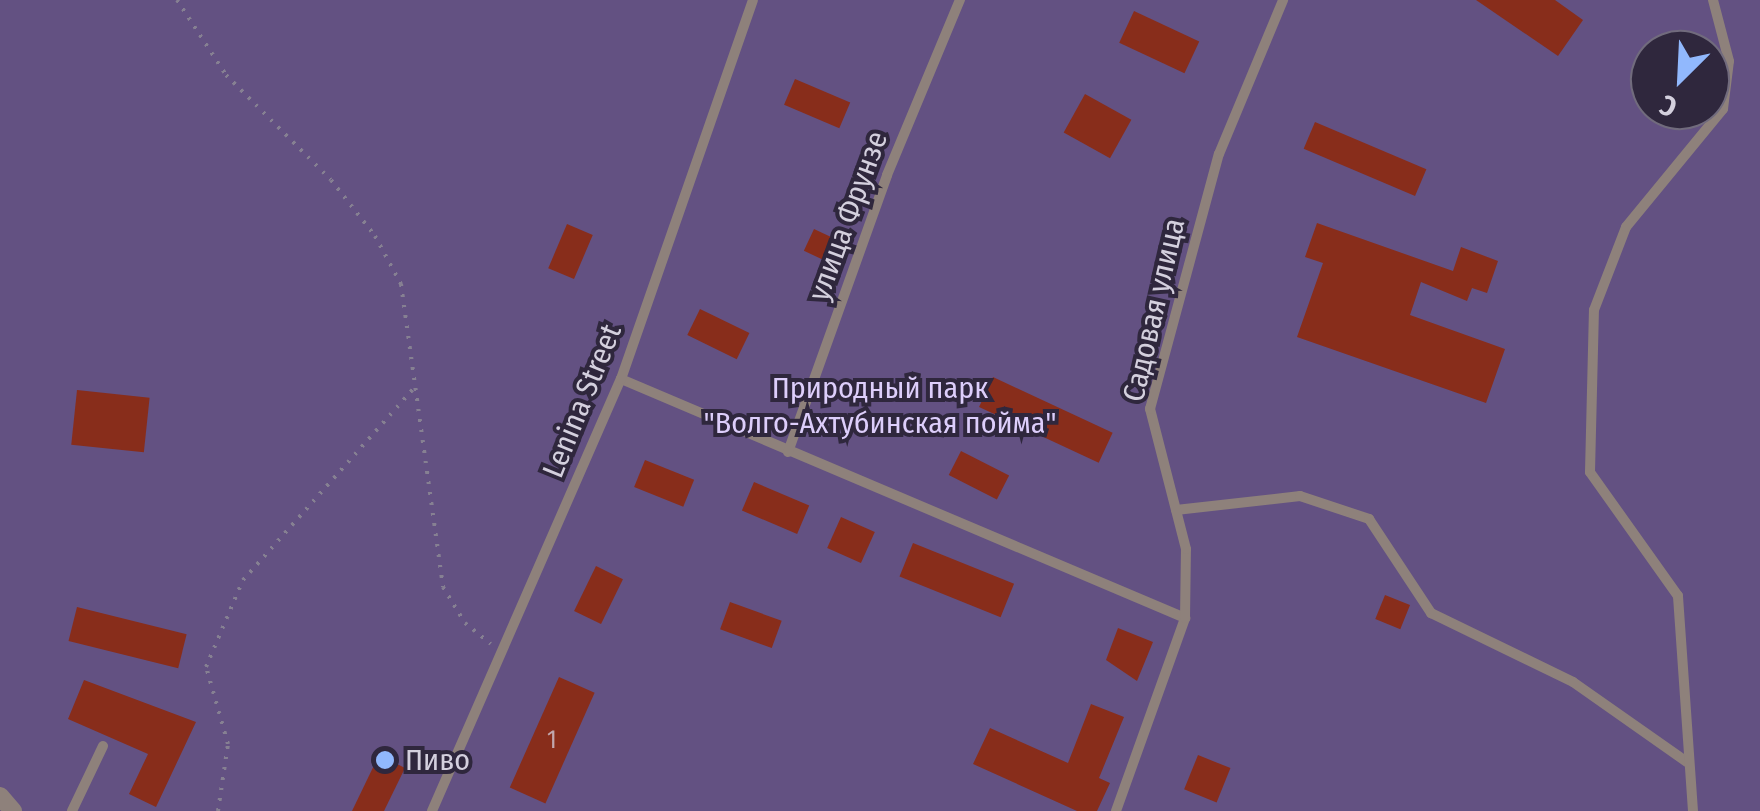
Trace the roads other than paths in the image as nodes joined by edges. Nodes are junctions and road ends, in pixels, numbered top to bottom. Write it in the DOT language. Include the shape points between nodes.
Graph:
graph roads {
  1 [pos="754,0"];
  2 [pos="960,0"];
  3 [pos="1283,0"];
  4 [pos="1713,0"];
  5 [pos="621,379"];
  6 [pos="788,452"];
  7 [pos="1176,510"];
  8 [pos="1185,618"];
  9 [pos="104,746"];
  10 [pos="1687,762"];
  11 [pos="0,796"];
  12 [pos="13,811"];
  13 [pos="72,811"];
  14 [pos="432,811"];
  15 [pos="1116,811"];
  16 [pos="1693,811"];
  1 -- 5 [label="street, Lenina Street"];
  2 -- 6 [label="street, улица Фрунзе" via="888,175"];
  3 -- 7 [label="street, Садовая улица" via="1219,154 1150,409"];
  4 -- 10 [label="street" via="1729,61 1723,109 1626,227 1594,310 1590,472 1678,596"];
  5 -- 6 [label="street"];
  5 -- 14 [label="street, Lenina Street"];
  6 -- 8 [label="street"];
  7 -- 8 [label="street, Садовая улица" via="1186,549"];
  7 -- 10 [label="street" via="1300,496 1369,520 1431,613 1573,682"];
  8 -- 15 [label="street, Садовая улица"];
  9 -- 13 [label="street"];
  10 -- 16 [label="street"];
  11 -- 12 [label="street"];
}
